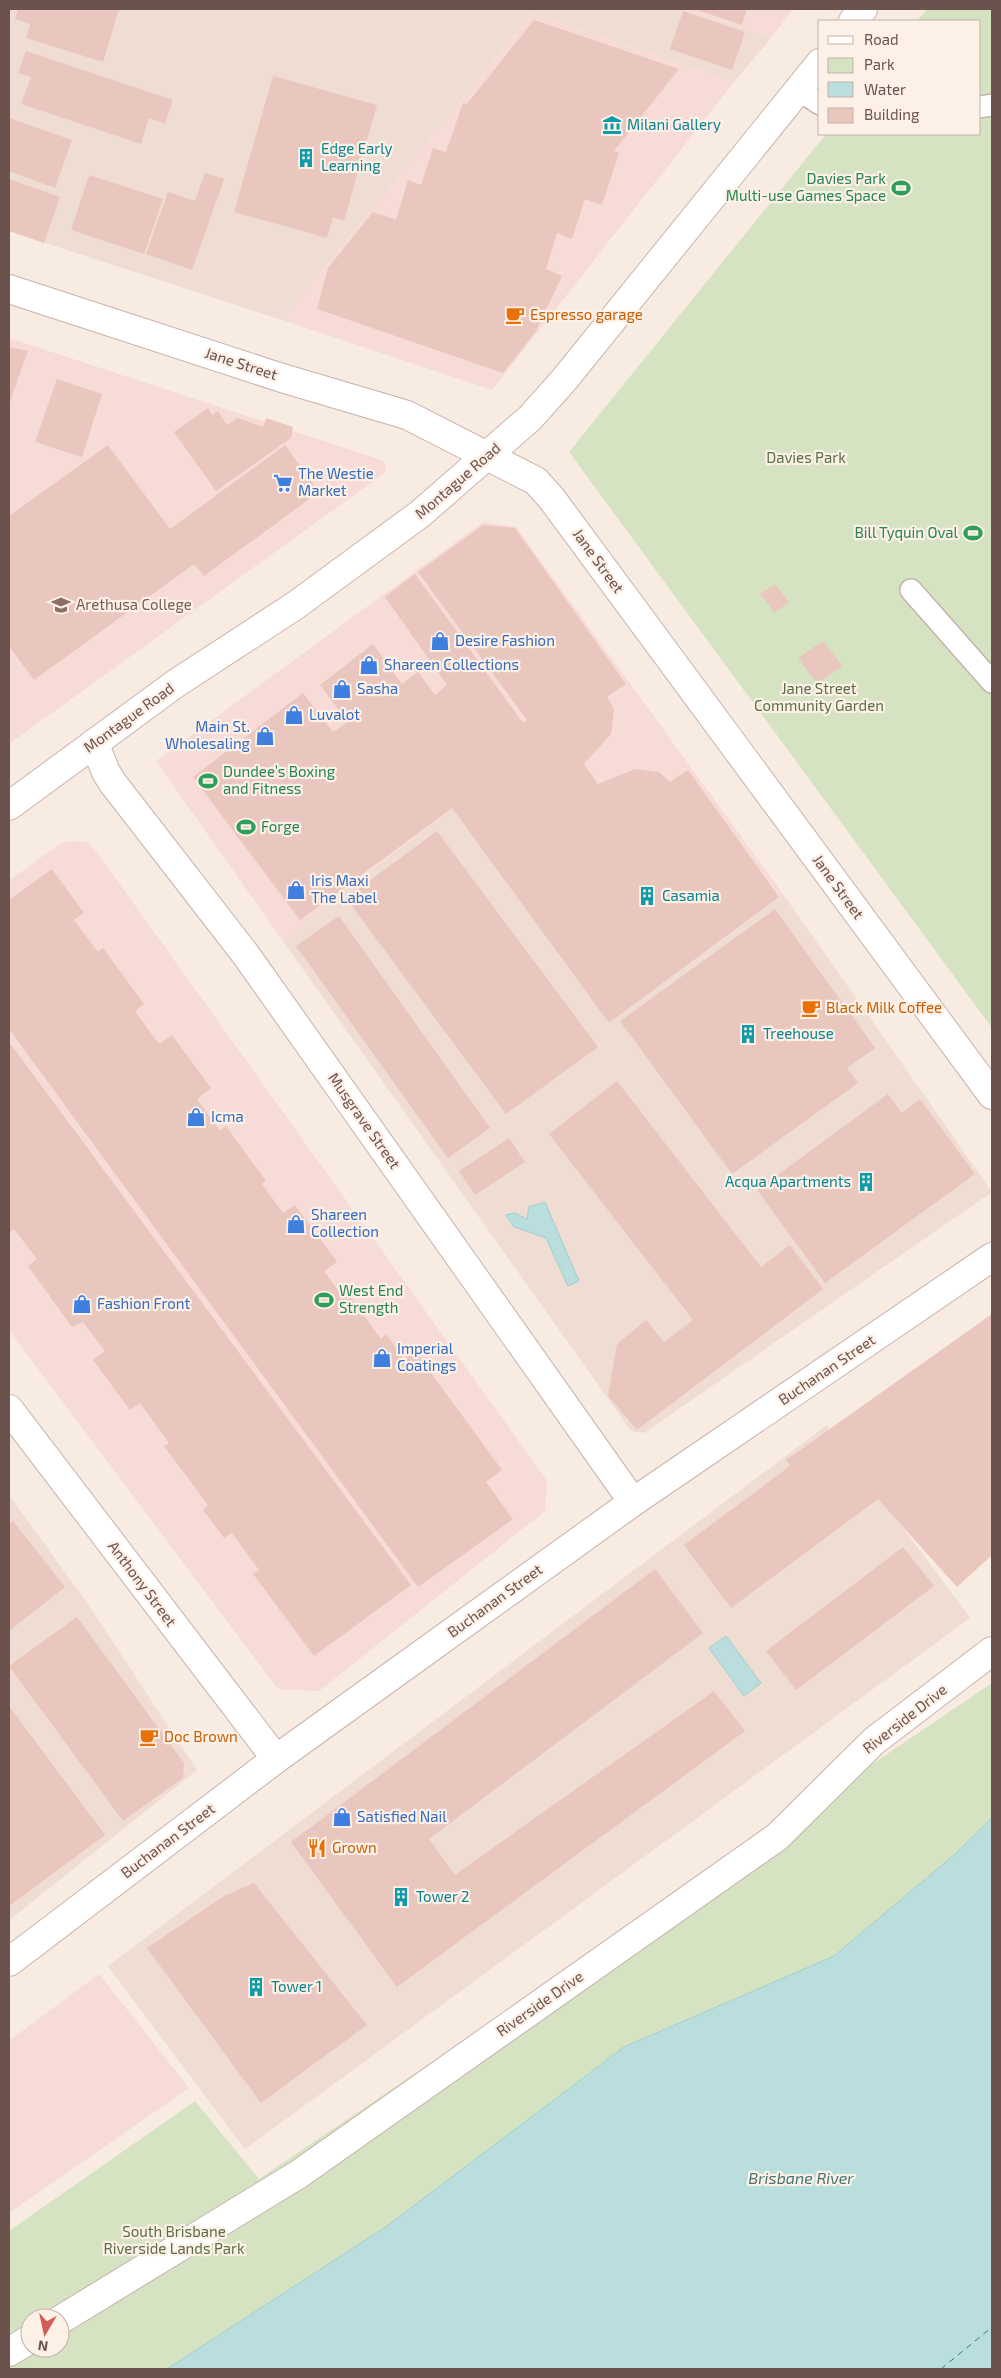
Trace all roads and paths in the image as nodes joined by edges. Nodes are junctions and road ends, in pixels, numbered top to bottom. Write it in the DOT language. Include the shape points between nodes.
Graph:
graph roads {
  1 [pos="863,9"];
  2 [pos="854,20"];
  3 [pos="818,69"];
  4 [pos="809,97"];
  5 [pos="9,289"];
  6 [pos="489,455"];
  7 [pos="911,590"];
  8 [pos="992,682"];
  9 [pos="94,743"];
  10 [pos="9,806"];
  11 [pos="992,1095"];
  12 [pos="992,1257"];
  13 [pos="9,1410"];
  14 [pos="633,1502"];
  15 [pos="992,1651"];
  16 [pos="276,1759"];
  17 [pos="9,1962"];
  18 [pos="70,2314"];
  19 [pos="20,2345"];
  20 [pos="9,2352"];
  1 -- 2 [label="street"];
  3 -- 4 [label="street, Montague Road"];
  4 -- 6 [label="street, Montague Road" via="564,380 530,418"];
  5 -- 6 [label="street, Jane Street" via="407,415"];
  6 -- 9 [label="street, Montague Road" via="420,514 296,605"];
  6 -- 11 [label="street, Jane Street" via="536,481 552,499"];
  7 -- 8 [label="lane"];
  9 -- 10 [label="street, Montague Road"];
  9 -- 14 [label="street, Musgrave Street" via="112,782 246,955"];
  12 -- 14 [label="street, Buchanan Street"];
  13 -- 16 [label="street, Anthony Street"];
  14 -- 16 [label="street, Buchanan Street"];
  15 -- 18 [label="street, Riverside Drive" via="874,1741 777,1837 300,2174"];
  16 -- 17 [label="street, Buchanan Street"];
  19 -- 20 [label="street"];
}
